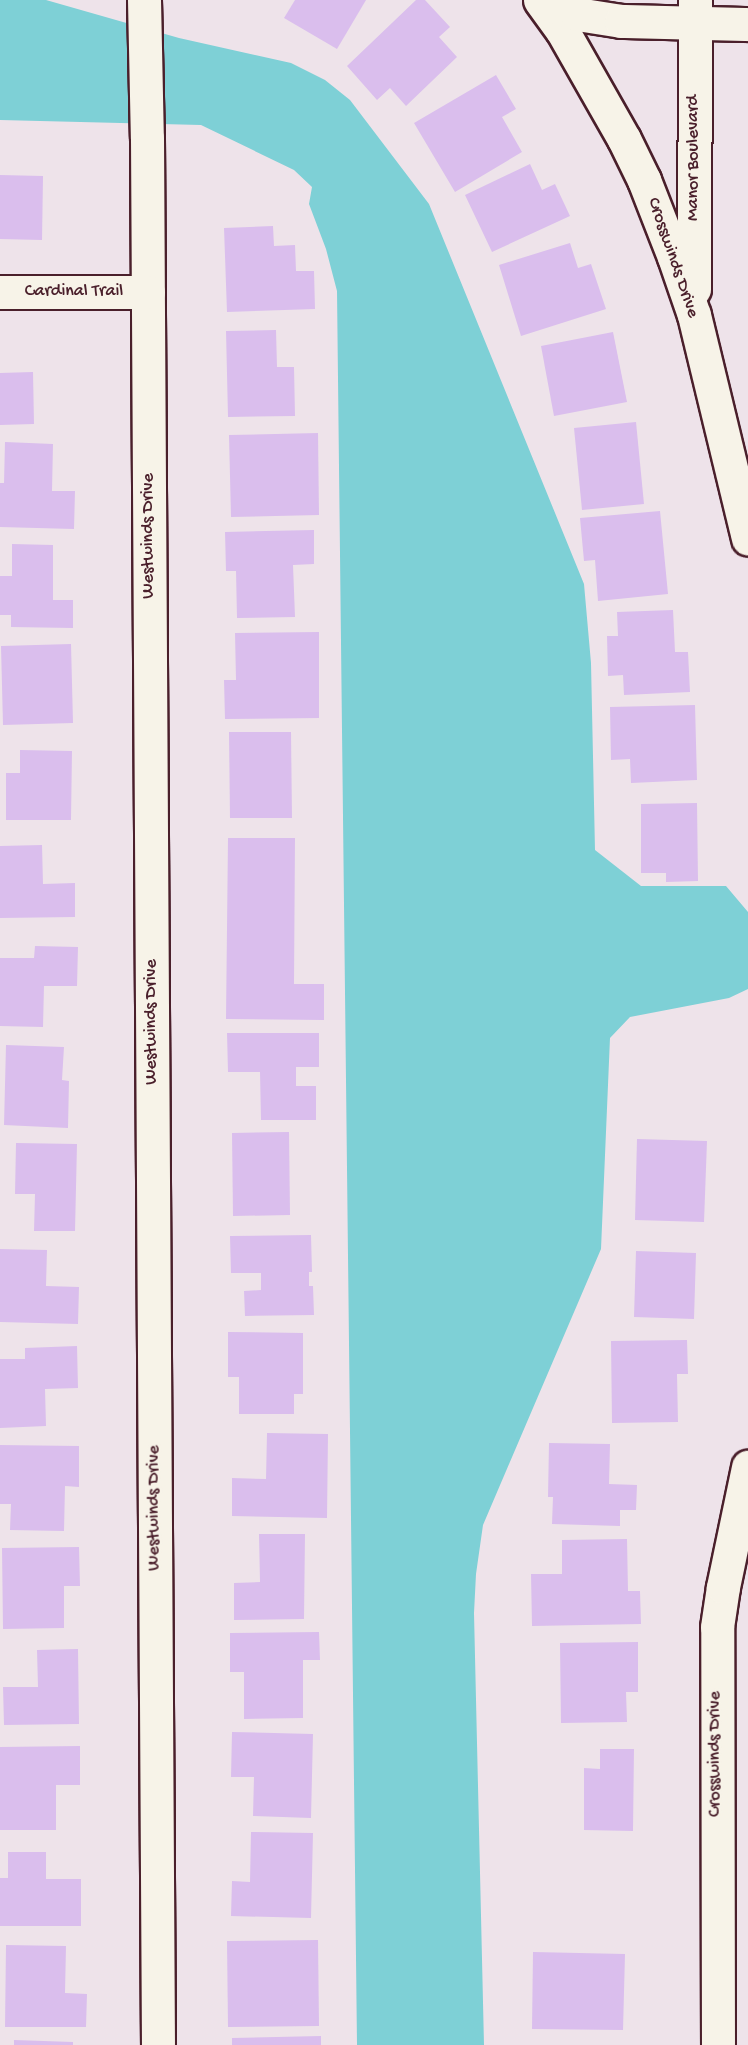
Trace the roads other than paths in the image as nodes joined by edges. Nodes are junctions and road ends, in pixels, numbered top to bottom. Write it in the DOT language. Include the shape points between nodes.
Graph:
graph roads {
  1 [pos="541,1"];
  2 [pos="145,8"];
  3 [pos="694,12"];
  4 [pos="748,24"];
  5 [pos="0,292"];
  6 [pos="148,292"];
  7 [pos="693,315"];
  8 [pos="748,539"];
  9 [pos="748,1467"];
  10 [pos="158,2045"];
  11 [pos="718,2045"];
  1 -- 3 [label="street" via="598,18"];
  1 -- 7 [label="street, Crosswinds Drive" via="568,40 624,139 662,226"];
  2 -- 6 [label="street, Westwinds Drive"];
  3 -- 4 [label="street"];
  3 -- 7 [label="street, Manor Boulevard"];
  5 -- 6 [label="street, Cardinal Trail"];
  6 -- 10 [label="street, Westwinds Drive"];
  7 -- 8 [label="street, Crosswinds Drive"];
  9 -- 11 [label="street, Crosswinds Drive" via="717,1627"];
}
